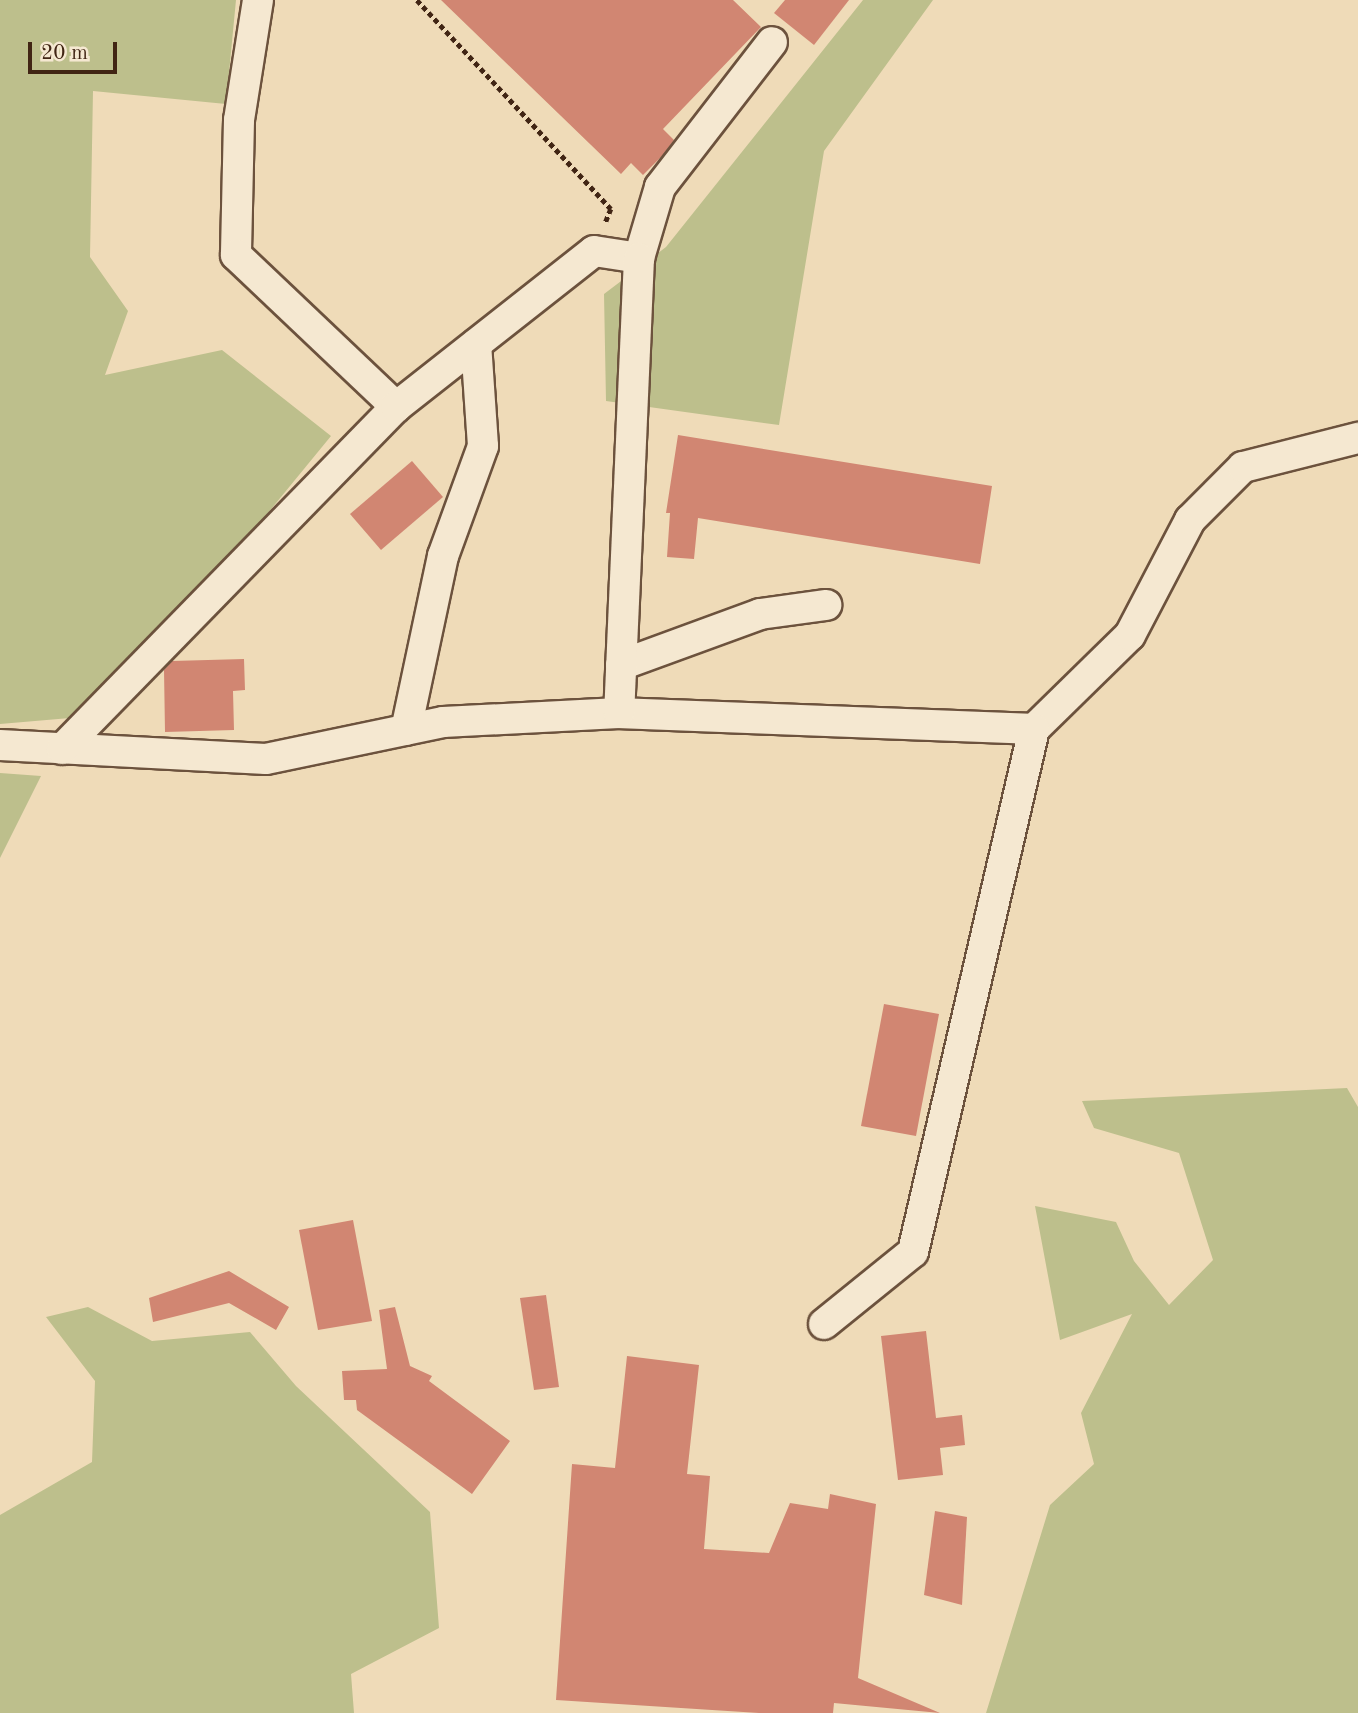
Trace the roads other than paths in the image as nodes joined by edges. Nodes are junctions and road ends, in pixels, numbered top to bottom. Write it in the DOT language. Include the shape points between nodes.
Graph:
graph roads {
  1 [pos="258,0"];
  2 [pos="772,42"];
  3 [pos="639,258"];
  4 [pos="476,344"];
  5 [pos="396,407"];
  6 [pos="1358,438"];
  7 [pos="825,605"];
  8 [pos="621,665"];
  9 [pos="619,713"];
  10 [pos="1034,729"];
  11 [pos="406,730"];
  12 [pos="0,745"];
  13 [pos="62,749"];
  14 [pos="824,1324"];
  1 -- 5 [label="street" via="239,120 236,255"];
  2 -- 3 [label="street" via="660,187"];
  3 -- 4 [label="street" via="594,251"];
  3 -- 8 [label="street"];
  4 -- 5 [label="street"];
  4 -- 11 [label="street" via="483,446 443,556"];
  5 -- 13 [label="street"];
  6 -- 10 [label="street" via="1243,467 1190,520 1130,635"];
  7 -- 8 [label="street" via="760,614"];
  8 -- 9 [label="street"];
  9 -- 10 [label="street"];
  9 -- 11 [label="street" via="443,722"];
  10 -- 14 [label="street" via="913,1251"];
  11 -- 13 [label="street" via="266,759"];
  12 -- 13 [label="street"];
}
